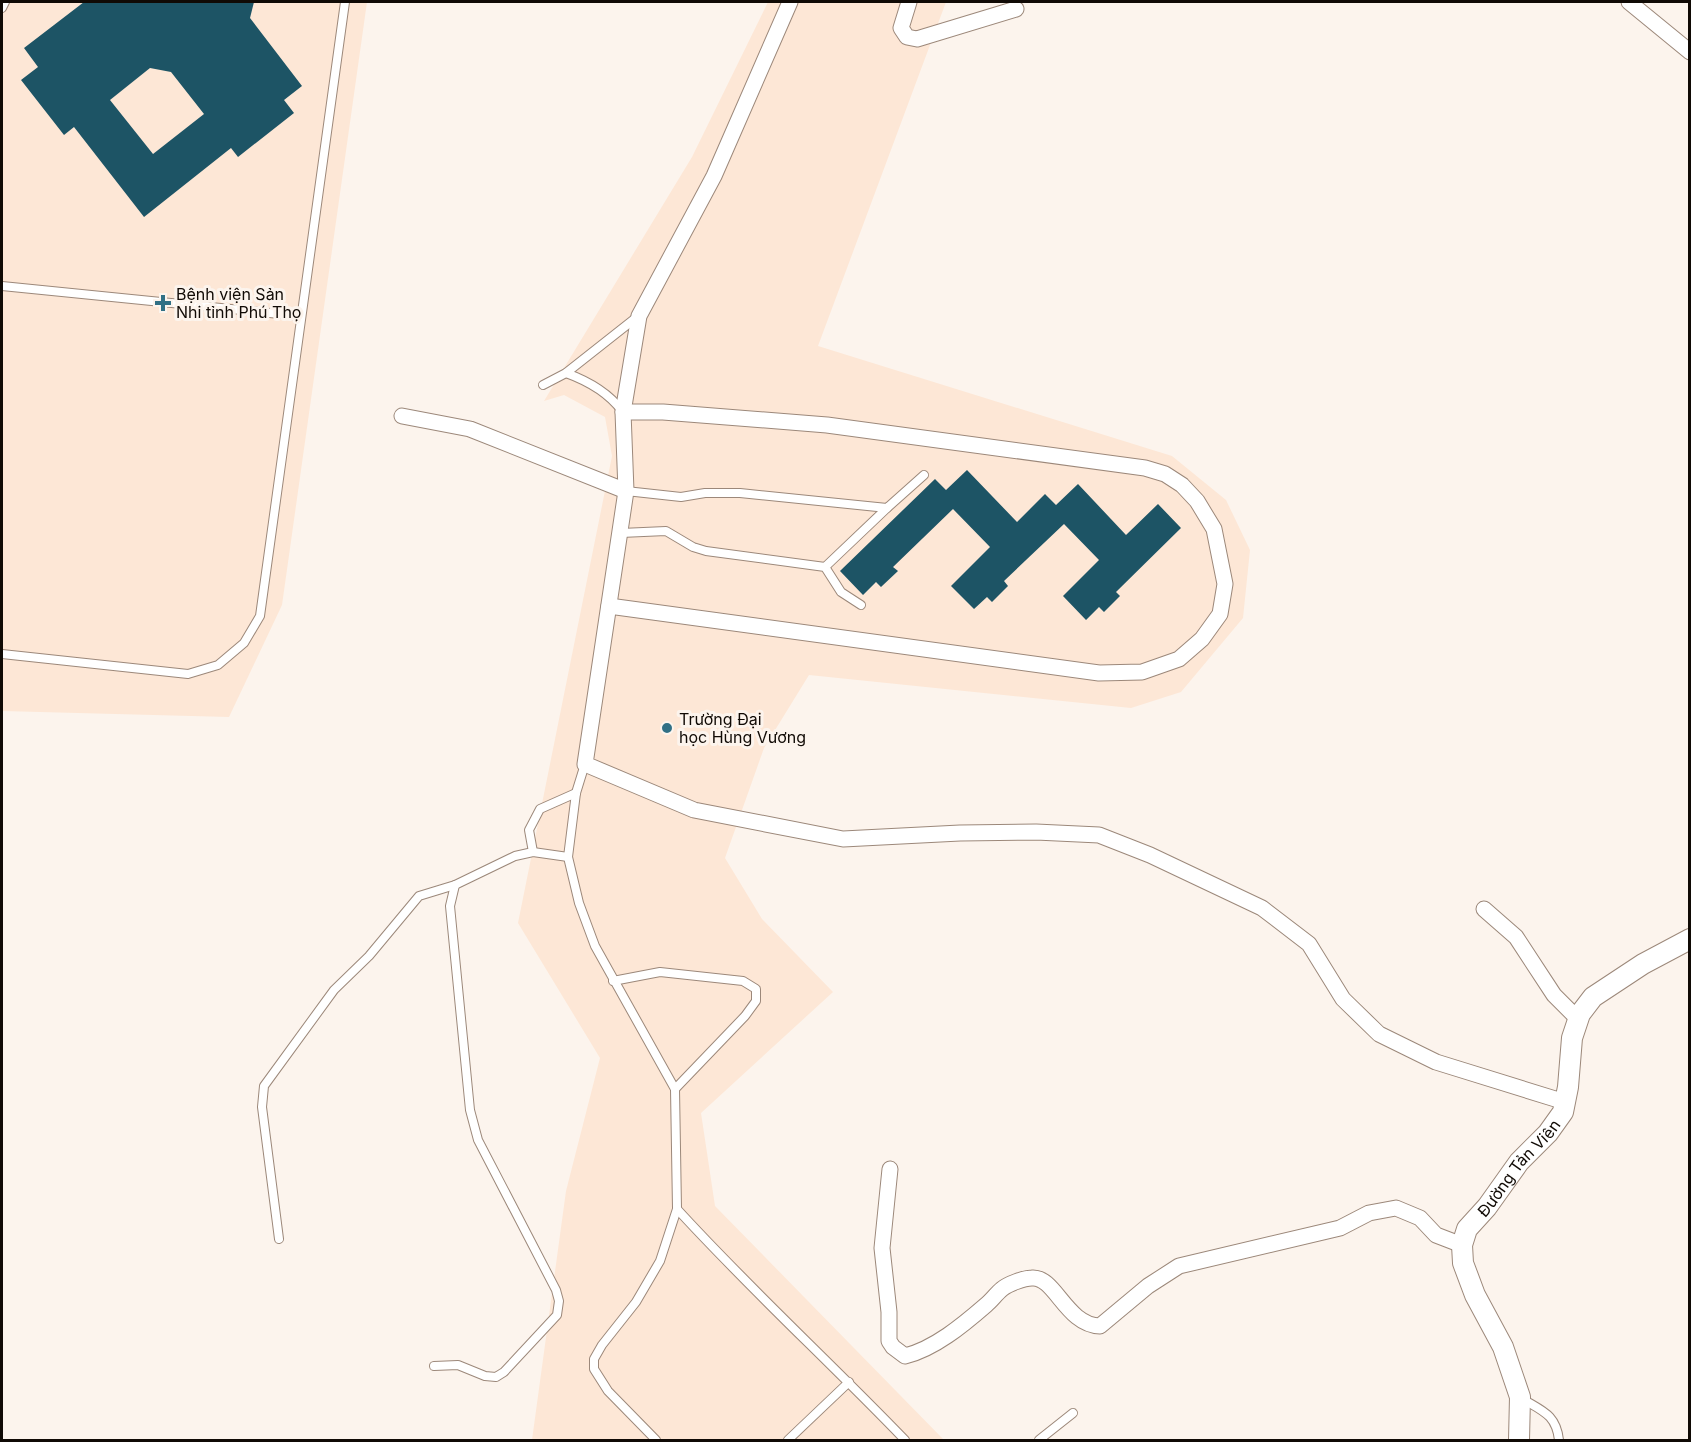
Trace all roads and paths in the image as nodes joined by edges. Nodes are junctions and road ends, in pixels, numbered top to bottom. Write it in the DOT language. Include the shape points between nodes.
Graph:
graph roads {
  1 [pos="5,2"];
  2 [pos="345,2"];
  3 [pos="790,2"];
  4 [pos="909,2"];
  5 [pos="1629,2"];
  6 [pos="2,8"];
  7 [pos="1016,9"];
  8 [pos="1689,52"];
  9 [pos="2,286"];
  10 [pos="300,316"];
  11 [pos="639,316"];
  12 [pos="567,373"];
  13 [pos="543,386"];
  14 [pos="623,412"];
  15 [pos="402,416"];
  16 [pos="924,475"];
  17 [pos="626,491"];
  18 [pos="887,508"];
  19 [pos="621,532"];
  20 [pos="825,567"];
  21 [pos="861,605"];
  22 [pos="609,606"];
  23 [pos="2,654"];
  24 [pos="585,764"];
  25 [pos="576,793"];
  26 [pos="533,852"];
  27 [pos="568,857"];
  28 [pos="456,885"];
  29 [pos="1484,909"];
  30 [pos="1689,939"];
  31 [pos="613,981"];
  32 [pos="1578,1019"];
  33 [pos="675,1089"];
  34 [pos="1565,1102"];
  35 [pos="890,1169"];
  36 [pos="677,1209"];
  37 [pos="279,1239"];
  38 [pos="1461,1245"];
  39 [pos="434,1366"];
  40 [pos="849,1382"];
  41 [pos="1520,1397"];
  42 [pos="1073,1413"];
  43 [pos="792,1439"];
  44 [pos="656,1440"];
  45 [pos="904,1440"];
  46 [pos="1039,1440"];
  47 [pos="1519,1440"];
  48 [pos="1559,1440"];
  1 -- 6 [label="lane"];
  2 -- 10 [label="lane"];
  3 -- 11 [label="street" via="714,176"];
  4 -- 7 [label="street" via="901,28 907,37 917,39"];
  5 -- 8 [label="street"];
  9 -- 10 [label="lane"];
  10 -- 23 [label="lane" via="260,616 244,643 218,665 188,674"];
  11 -- 12 [label="lane"];
  11 -- 14 [label="street"];
  12 -- 13 [label="lane"];
  12 -- 14 [label="lane" via="613,399"];
  14 -- 17 [label="street"];
  14 -- 22 [label="street" via="827,425 1145,468 1165,474 1197,501 1214,529 1225,584 1220,614 1202,639 1179,659 1142,672 1099,673"];
  15 -- 17 [label="street" via="470,429"];
  16 -- 18 [label="lane"];
  17 -- 18 [label="lane" via="681,497 740,493"];
  17 -- 19 [label="street"];
  18 -- 20 [label="lane"];
  19 -- 20 [label="lane" via="666,531 693,548 706,551"];
  19 -- 22 [label="street"];
  20 -- 21 [label="lane" via="841,592"];
  22 -- 24 [label="street"];
  24 -- 25 [label="lane"];
  24 -- 34 [label="street" via="694,810 843,839 960,833 1099,835 1262,908 1309,944 1343,999 1379,1034 1436,1062"];
  25 -- 26 [label="lane" via="540,809 529,830"];
  25 -- 27 [label="lane"];
  26 -- 27 [label="lane"];
  26 -- 28 [label="lane" via="515,856"];
  27 -- 31 [label="lane" via="594,946"];
  28 -- 37 [label="lane" via="419,896 369,956 334,990 264,1086 262,1107"];
  28 -- 39 [label="lane" via="450,906 470,1110 478,1140 559,1301 557,1315 496,1377 458,1365"];
  29 -- 32 [label="street" via="1516,937 1554,995"];
  30 -- 32 [label="street, Đường Tản Viên" via="1593,997"];
  31 -- 33 [label="lane"];
  31 -- 33 [label="lane" via="660,972 743,981 756,989 756,1001 745,1016"];
  32 -- 34 [label="street, Đường Tản Viên"];
  33 -- 36 [label="lane"];
  34 -- 38 [label="street, Đường Tản Viên" via="1563,1112 1548,1133 1519,1162 1467,1229"];
  35 -- 38 [label="street" via="882,1248 889,1341 904,1356 920,1352 946,1336 1004,1287 1033,1277 1057,1293 1073,1315 1100,1326 1179,1266 1340,1228 1369,1213 1396,1208 1420,1218 1436,1235"];
  36 -- 40 [label="lane"];
  36 -- 44 [label="lane" via="660,1261 594,1359 594,1368 608,1391"];
  38 -- 41 [label="street" via="1475,1295 1503,1347"];
  40 -- 43 [label="lane"];
  40 -- 45 [label="lane"];
  41 -- 47 [label="street"];
  41 -- 48 [label="lane" via="1553,1418"];
  42 -- 46 [label="lane"];
}
